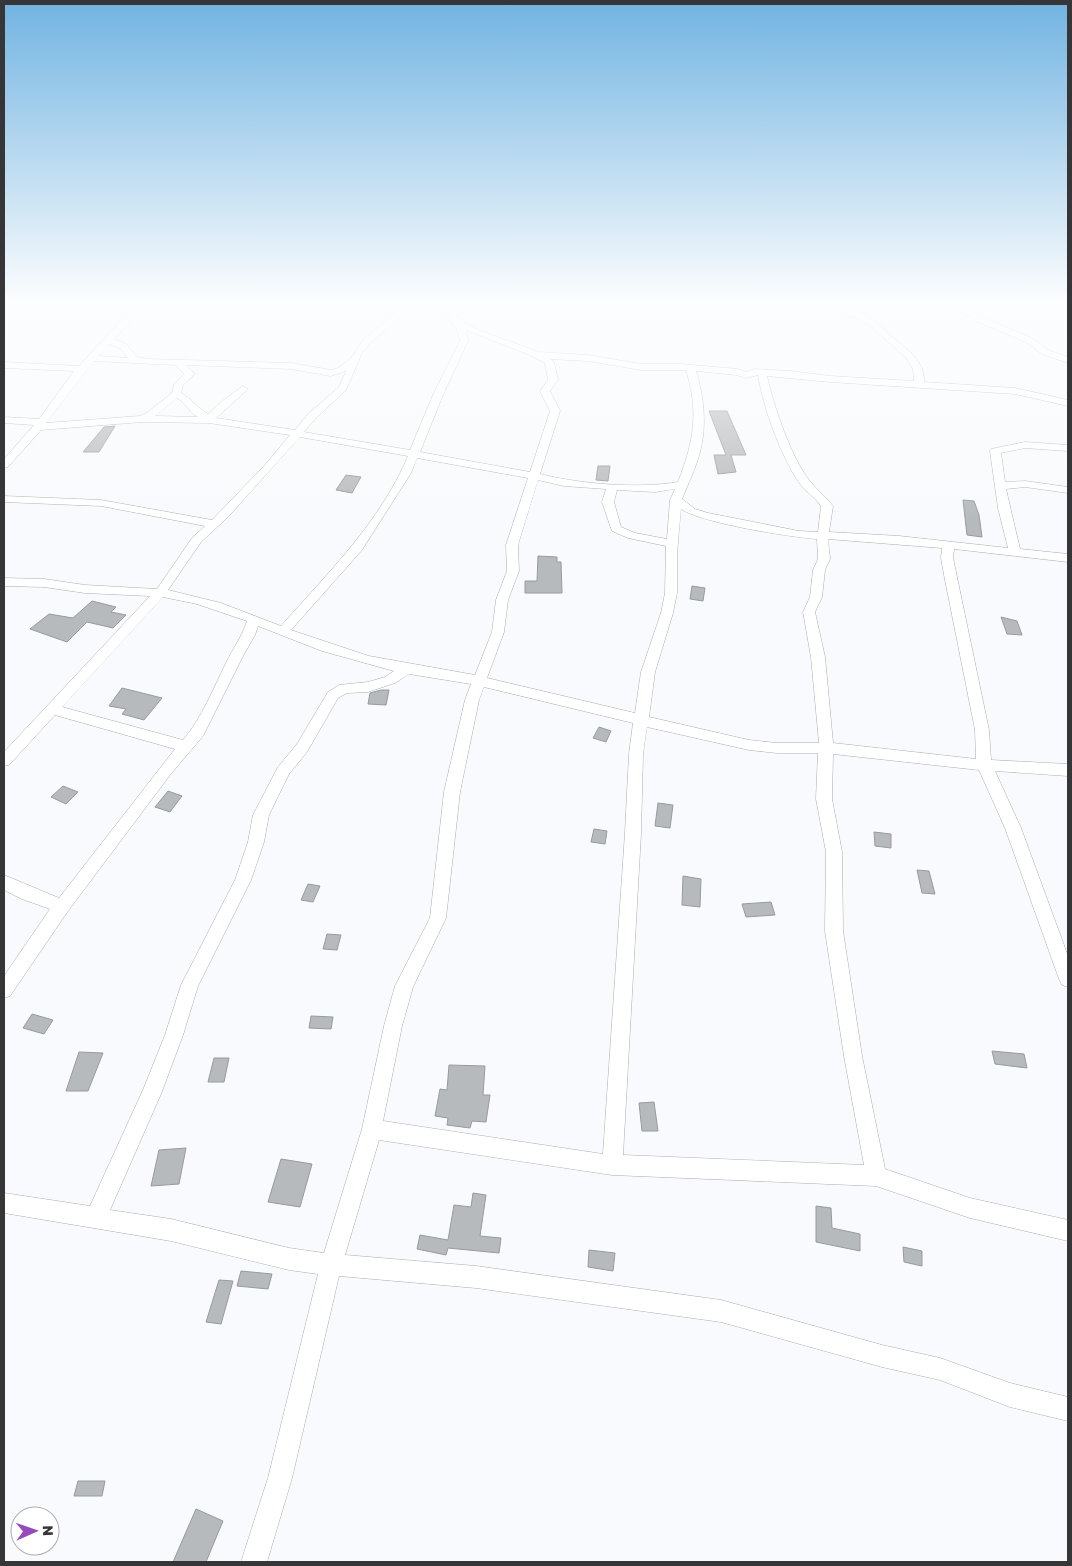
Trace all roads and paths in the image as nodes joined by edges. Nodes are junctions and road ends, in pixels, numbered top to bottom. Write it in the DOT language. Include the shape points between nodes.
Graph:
graph roads {
  1 [pos="76,375"];
  2 [pos="188,375"];
  3 [pos="349,375"];
  4 [pos="449,375"];
  5 [pos="552,375"];
  6 [pos="692,375"];
  7 [pos="762,375"];
  8 [pos="789,375"];
  9 [pos="918,375"];
  10 [pos="919,385"];
  11 [pos="244,389"];
  12 [pos="176,394"];
  13 [pos="1068,403"];
  14 [pos="142,419"];
  15 [pos="4,420"];
  16 [pos="210,420"];
  17 [pos="40,424"];
  18 [pos="296,434"];
  19 [pos="1068,448"];
  20 [pos="414,454"];
  21 [pos="4,465"];
  22 [pos="535,476"];
  23 [pos="682,484"];
  24 [pos="612,486"];
  25 [pos="1000,486"];
  26 [pos="1068,490"];
  27 [pos="4,499"];
  28 [pos="676,500"];
  29 [pos="215,524"];
  30 [pos="825,535"];
  31 [pos="672,544"];
  32 [pos="948,544"];
  33 [pos="1015,552"];
  34 [pos="1068,558"];
  35 [pos="4,582"];
  36 [pos="160,592"];
  37 [pos="254,619"];
  38 [pos="283,631"];
  39 [pos="408,668"];
  40 [pos="480,681"];
  41 [pos="52,709"];
  42 [pos="641,720"];
  43 [pos="185,746"];
  44 [pos="826,748"];
  45 [pos="4,761"];
  46 [pos="984,765"];
  47 [pos="1068,770"];
  48 [pos="4,882"];
  49 [pos="62,906"];
  50 [pos="1068,979"];
  51 [pos="4,990"];
  52 [pos="372,1129"];
  53 [pos="612,1165"];
  54 [pos="876,1176"];
  55 [pos="4,1203"];
  56 [pos="96,1217"];
  57 [pos="1068,1230"];
  58 [pos="331,1265"];
  59 [pos="1068,1409"];
  60 [pos="254,1562"];
  1 -- 17 [label="street"];
  2 -- 12 [label="street" via="179,384"];
  3 -- 18 [label="street" via="343,388 325,402"];
  4 -- 20 [label="street"];
  5 -- 22 [label="street" via="553,382 545,391 555,409"];
  6 -- 23 [label="street" via="699,414 695,452"];
  7 -- 30 [label="street" via="767,400 793,462 805,483 820,495 827,506"];
  8 -- 10 [label="street"];
  9 -- 10 [label="street"];
  10 -- 13 [label="street" via="1015,391"];
  11 -- 16 [label="street" via="219,408"];
  12 -- 14 [label="street"];
  12 -- 16 [label="street" via="187,400 194,411"];
  14 -- 16 [label="street"];
  14 -- 17 [label="street"];
  15 -- 17 [label="street"];
  16 -- 18 [label="street"];
  17 -- 21 [label="street"];
  18 -- 20 [label="street"];
  18 -- 29 [label="street"];
  19 -- 25 [label="street" via="1025,446 995,451"];
  20 -- 22 [label="street"];
  20 -- 38 [label="street" via="406,473 358,547"];
  22 -- 24 [label="street" via="564,483"];
  22 -- 40 [label="street" via="512,545 513,571 502,600 498,632"];
  23 -- 24 [label="street" via="654,489"];
  23 -- 28 [label="street"];
  24 -- 31 [label="street" via="608,502 616,529 632,536"];
  25 -- 26 [label="street" via="1025,484"];
  25 -- 33 [label="street"];
  27 -- 29 [label="street" via="101,503"];
  28 -- 30 [label="street" via="691,511 706,516 799,534"];
  28 -- 31 [label="street"];
  29 -- 36 [label="street" via="196,540"];
  30 -- 32 [label="street"];
  30 -- 44 [label="street" via="824,559 810,612"];
  31 -- 42 [label="street" via="667,613 648,672"];
  32 -- 33 [label="street"];
  32 -- 46 [label="street" via="951,580 982,730"];
  33 -- 34 [label="street"];
  35 -- 36 [label="street" via="44,583 85,590"];
  36 -- 37 [label="street" via="205,600"];
  36 -- 41 [label="street"];
  37 -- 38 [label="street"];
  37 -- 43 [label="street" via="249,635 203,723"];
  38 -- 39 [label="street" via="339,652"];
  39 -- 40 [label="street"];
  39 -- 56 [label="street" via="390,680 368,687 344,688 333,695 302,748 283,771 261,815 243,880 190,985 174,1035"];
  40 -- 42 [label="street"];
  40 -- 52 [label="street" via="472,700 452,792 438,918 404,986"];
  41 -- 43 [label="street"];
  41 -- 45 [label="street"];
  42 -- 44 [label="street" via="749,744 777,748"];
  42 -- 53 [label="street" via="636,754"];
  43 -- 49 [label="street"];
  44 -- 46 [label="street"];
  44 -- 54 [label="street" via="824,799 834,852 834,931"];
  46 -- 47 [label="street"];
  46 -- 50 [label="street" via="1013,828"];
  48 -- 49 [label="street"];
  49 -- 51 [label="street"];
  52 -- 53 [label="street"];
  52 -- 58 [label="street"];
  53 -- 54 [label="street"];
  54 -- 57 [label="street" via="984,1212"];
  55 -- 56 [label="street"];
  56 -- 58 [label="street" via="171,1230 289,1259"];
  58 -- 59 [label="street" via="476,1277 721,1311 940,1369 1010,1395"];
  58 -- 60 [label="street" via="280,1478"];
}
